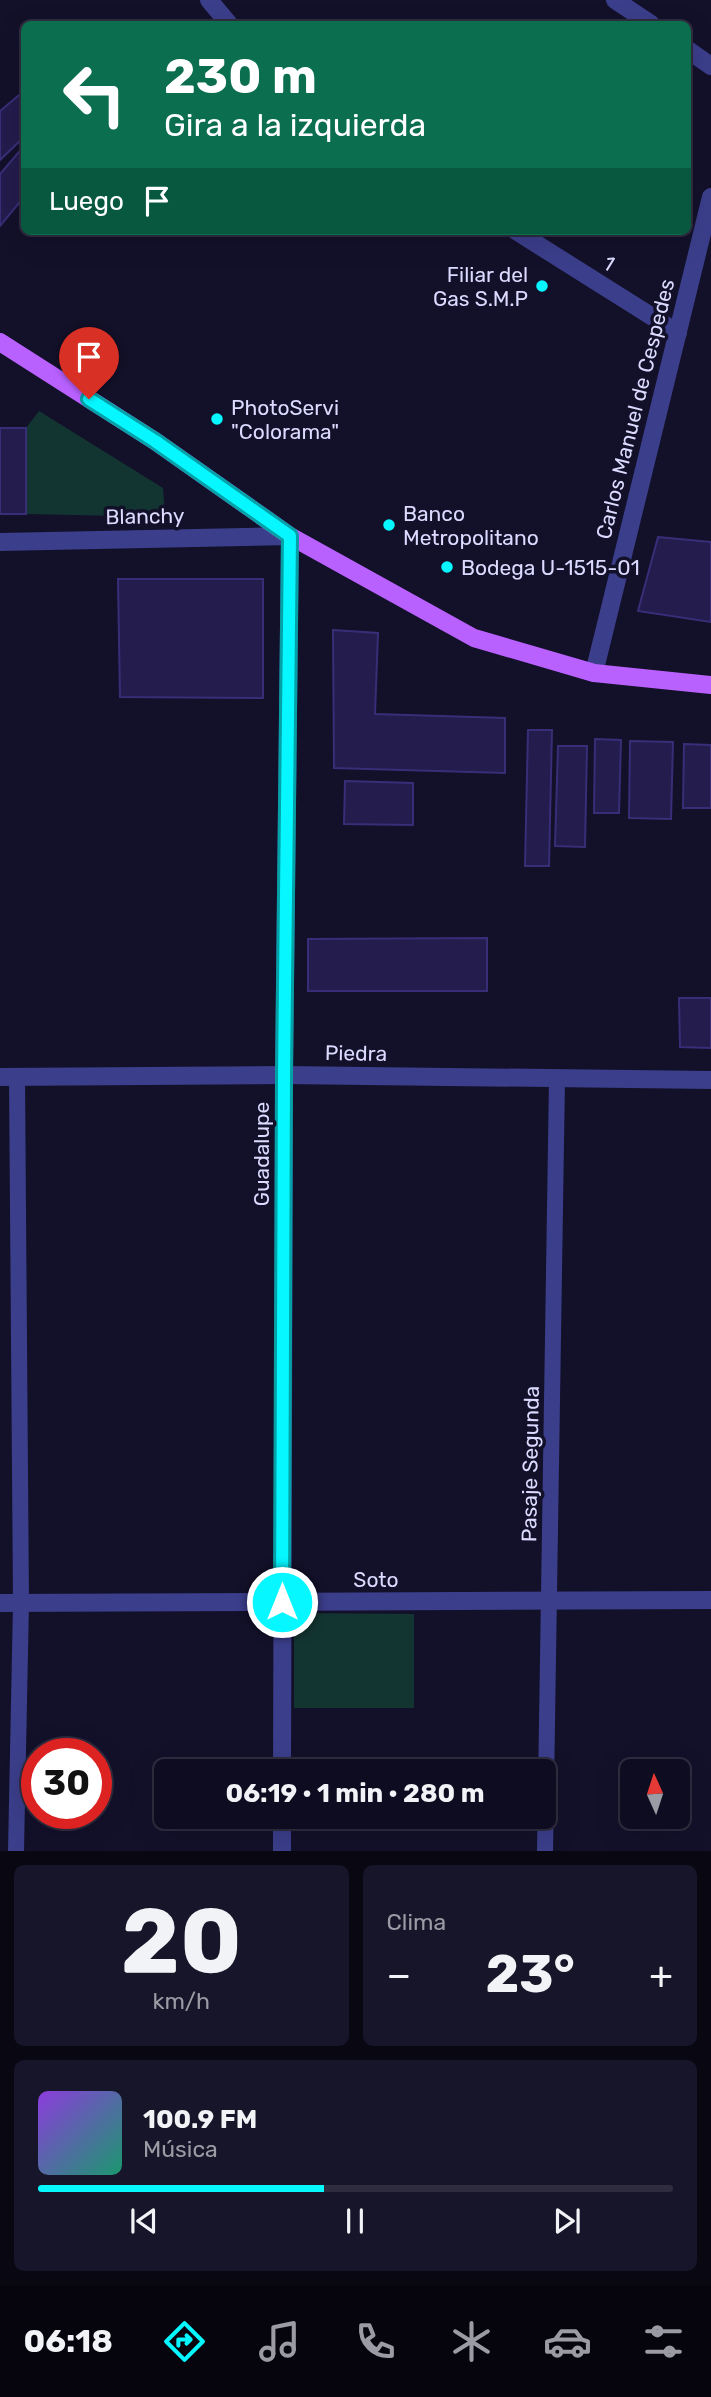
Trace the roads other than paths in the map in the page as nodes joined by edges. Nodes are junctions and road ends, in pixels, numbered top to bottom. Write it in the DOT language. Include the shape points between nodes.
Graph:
graph roads {
  1 [pos="209,0"];
  2 [pos="615,0"];
  3 [pos="226,21"];
  4 [pos="646,21"];
  5 [pos="691,52"];
  6 [pos="711,66"];
  7 [pos="711,197"];
  8 [pos="522,235"];
  9 [pos="678,333"];
  10 [pos="0,342"];
  11 [pos="290,536"];
  12 [pos="0,542"];
  13 [pos="594,674"];
  14 [pos="711,684"];
  15 [pos="284,1075"];
  16 [pos="9,1077"];
  17 [pos="556,1079"];
  18 [pos="711,1080"];
  19 [pos="711,1600"];
  20 [pos="549,1601"];
  21 [pos="282,1602"];
  22 [pos="0,1603"];
  23 [pos="21,1603"];
  24 [pos="282,1759"];
  25 [pos="282,1829"];
  26 [pos="16,1851"];
  27 [pos="282,1851"];
  28 [pos="545,1851"];
  1 -- 3 [label="street"];
  2 -- 4 [label="street"];
  5 -- 6 [label="street"];
  7 -- 9 [label="street, Carlos Manuel de Cespedes"];
  8 -- 9 [label="street, 1"];
  9 -- 13 [label="street, Carlos Manuel de Cespedes"];
  10 -- 11 [label="main road" via="155,441"];
  11 -- 12 [label="street, Blanchy"];
  11 -- 13 [label="main road" via="474,638"];
  11 -- 15 [label="street, Guadalupe"];
  13 -- 14 [label="main road"];
  15 -- 16 [label="street, Piedra"];
  15 -- 17 [label="street, Piedra"];
  15 -- 21 [label="street, Guadalupe"];
  16 -- 23 [label="lane"];
  17 -- 18 [label="street, Piedra"];
  17 -- 20 [label="lane, Pasaje Segunda"];
  19 -- 20 [label="street, Soto"];
  20 -- 21 [label="street, Soto"];
  20 -- 28 [label="lane, Pasaje Segunda"];
  21 -- 23 [label="street, Soto"];
  21 -- 24 [label="street, Guadalupe"];
  22 -- 23 [label="street, Soto"];
  23 -- 26 [label="lane"];
  25 -- 27 [label="street"];
}
